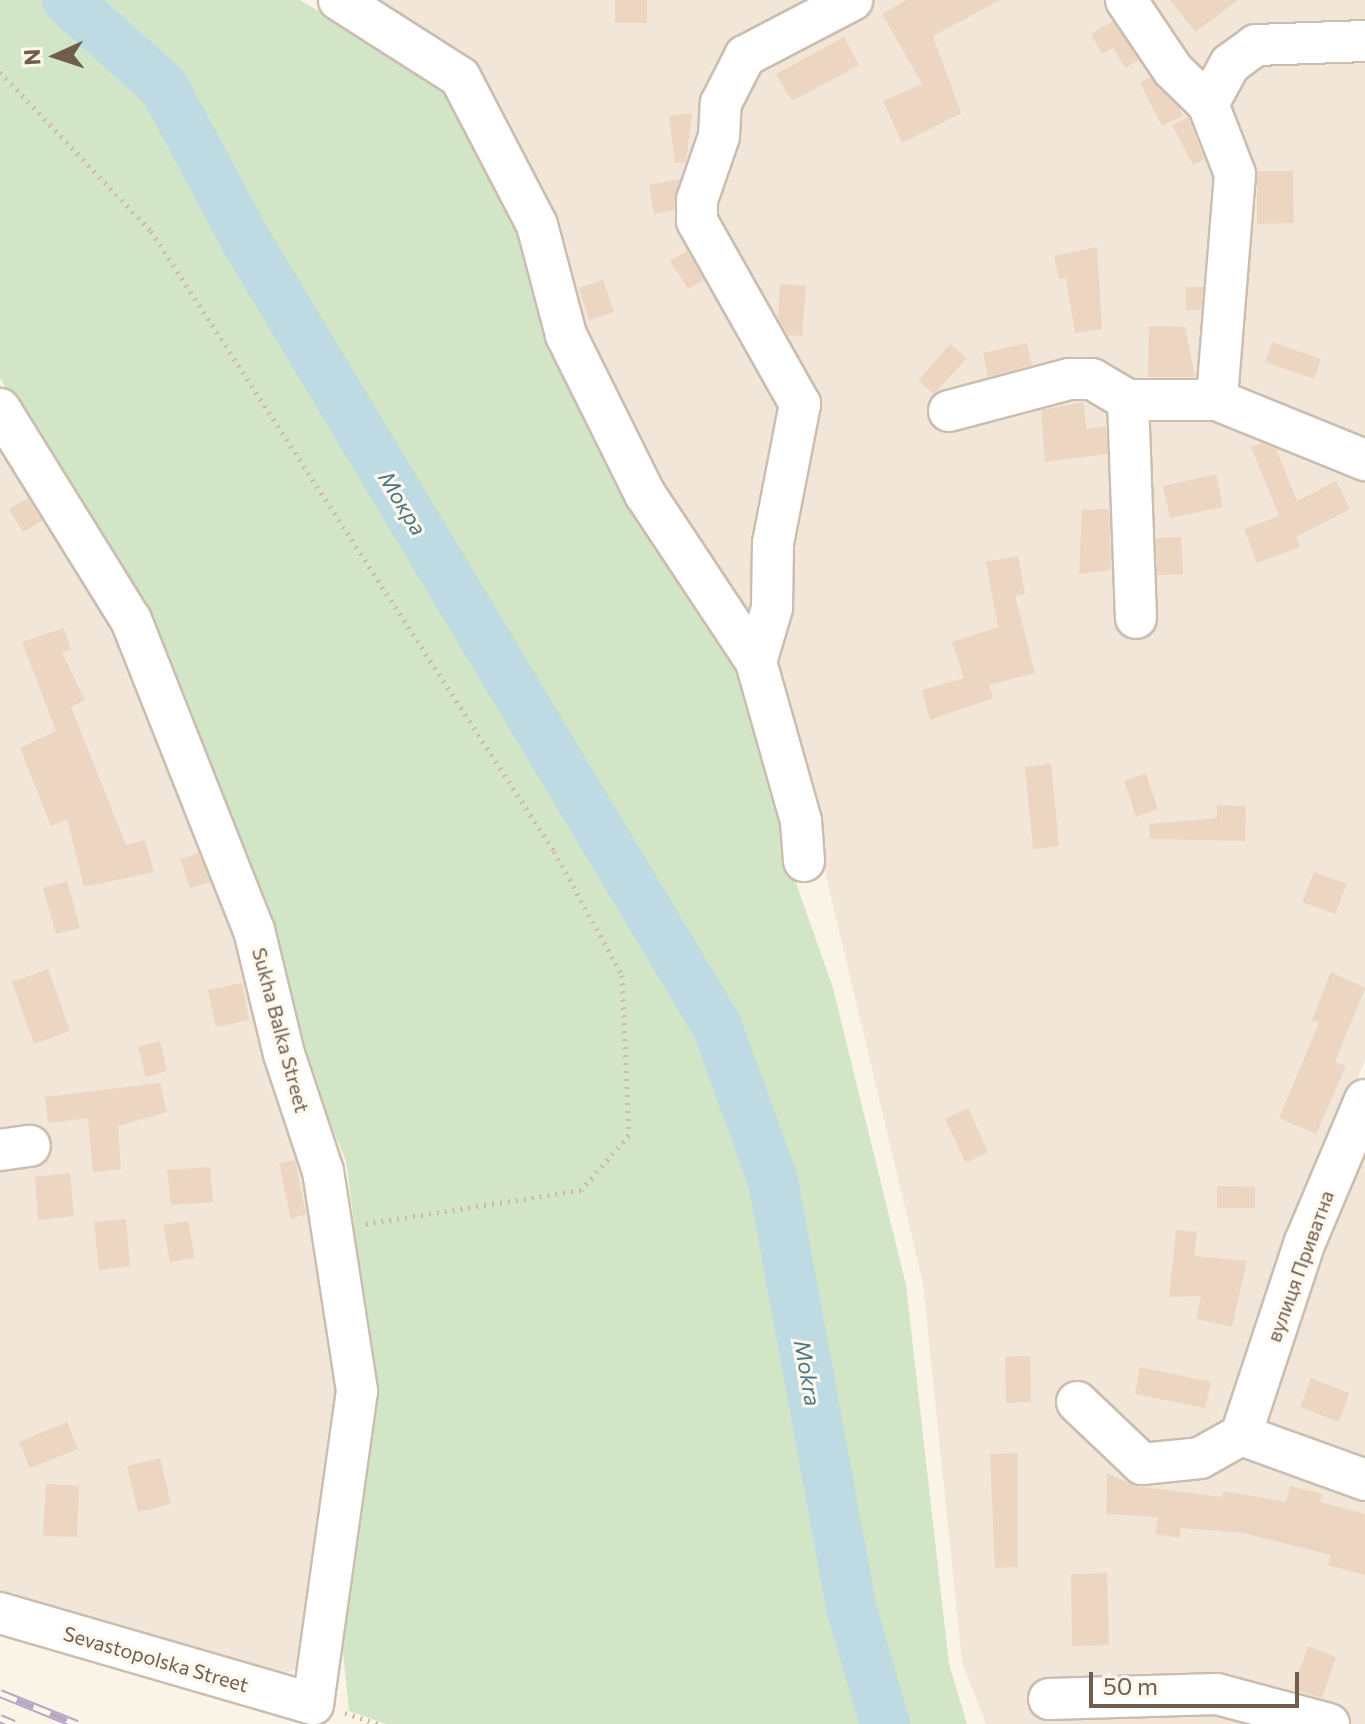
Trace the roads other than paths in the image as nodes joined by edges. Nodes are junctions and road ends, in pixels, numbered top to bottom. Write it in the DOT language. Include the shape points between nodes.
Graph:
graph roads {
  1 [pos="339,0"];
  2 [pos="852,0"];
  3 [pos="1126,0"];
  4 [pos="1365,41"];
  5 [pos="1208,104"];
  6 [pos="1128,400"];
  7 [pos="1217,400"];
  8 [pos="0,409"];
  9 [pos="949,411"];
  10 [pos="1365,460"];
  11 [pos="1136,618"];
  12 [pos="756,662"];
  13 [pos="804,861"];
  14 [pos="1365,1100"];
  15 [pos="1077,1402"];
  16 [pos="1241,1435"];
  17 [pos="1365,1480"];
  18 [pos="0,1613"];
  19 [pos="1049,1699"];
  20 [pos="313,1704"];
  21 [pos="1329,1724"];
  1 -- 12 [label="street" via="460,77 537,225 566,335 645,494"];
  2 -- 12 [label="street" via="745,56 721,103 719,136 697,200 697,221 800,404 773,543 772,608"];
  3 -- 5 [label="street" via="1173,70"];
  4 -- 5 [label="street" via="1256,45 1230,64"];
  5 -- 7 [label="street" via="1235,174"];
  6 -- 7 [label="street"];
  6 -- 9 [label="street" via="1092,379 1069,379"];
  6 -- 11 [label="street"];
  7 -- 10 [label="street"];
  8 -- 20 [label="street, Sukha Balka Street" via="131,620 196,773 254,930 335,1229 357,1391"];
  12 -- 13 [label="street" via="801,821"];
  14 -- 16 [label="street, вулиця Приватна" via="1305,1242"];
  15 -- 16 [label="street" via="1142,1464 1200,1458"];
  16 -- 17 [label="street"];
  18 -- 20 [label="street, Sevastopolska Street"];
  19 -- 21 [label="street" via="1217,1694"];
}
